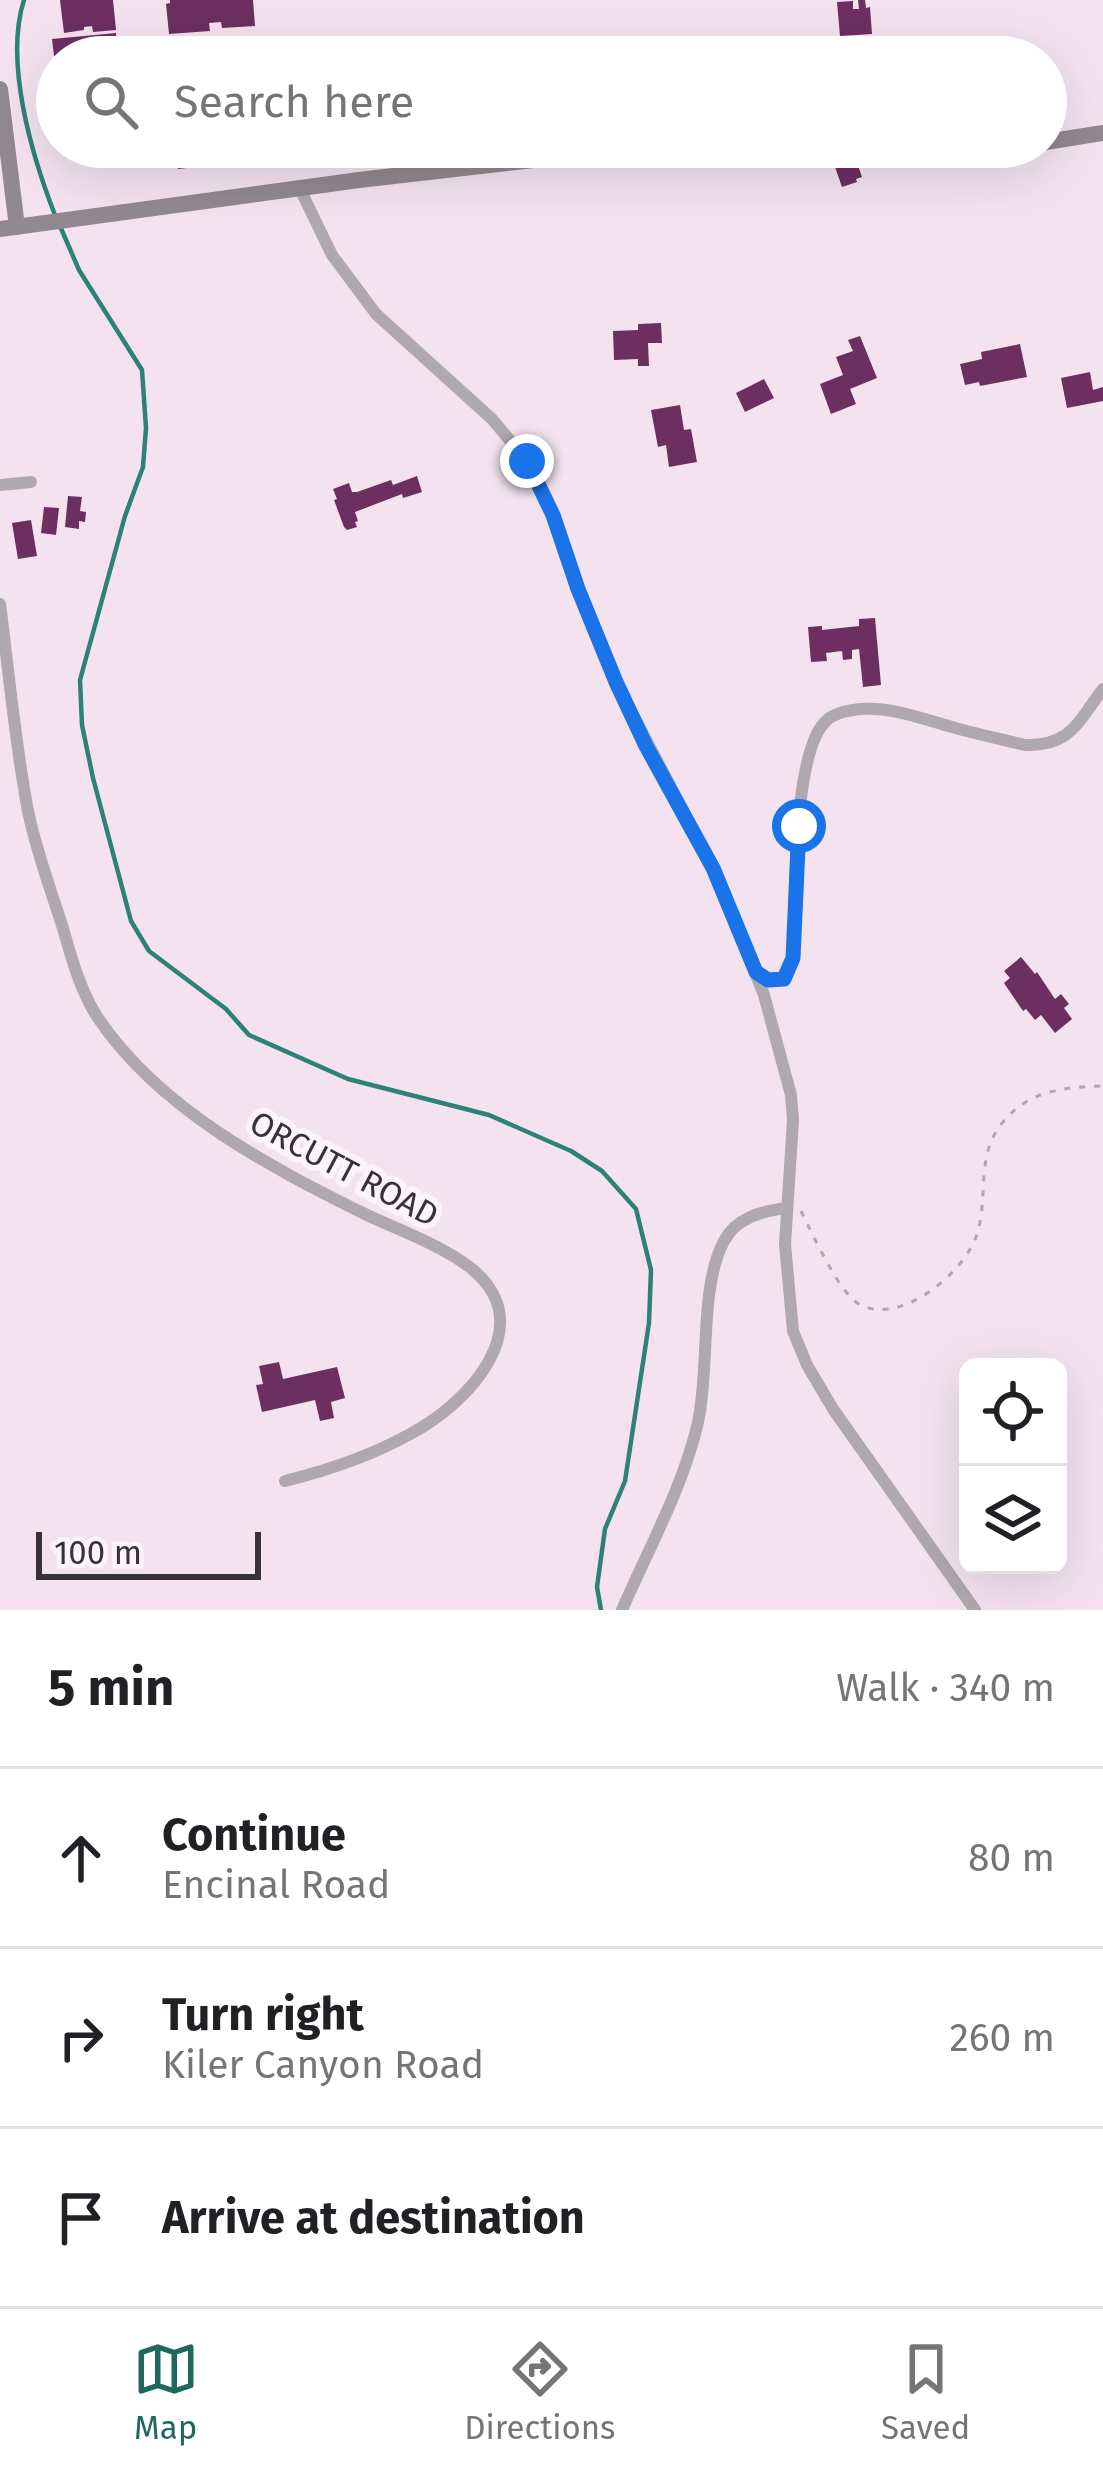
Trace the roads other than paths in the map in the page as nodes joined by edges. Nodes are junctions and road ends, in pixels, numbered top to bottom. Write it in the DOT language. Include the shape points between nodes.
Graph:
graph roads {
  1 [pos="0,89"];
  2 [pos="1103,133"];
  3 [pos="1067,139"];
  4 [pos="473,168"];
  5 [pos="300,189"];
  6 [pos="8,228"];
  7 [pos="31,482"];
  8 [pos="0,485"];
  9 [pos="0,604"];
  10 [pos="1103,689"];
  11 [pos="756,972"];
  12 [pos="786,1208"];
  13 [pos="285,1481"];
  14 [pos="622,1610"];
  15 [pos="974,1610"];
  1 -- 6 [label="street"];
  2 -- 3 [label="street"];
  4 -- 5 [label="street"];
  5 -- 6 [label="street"];
  5 -- 11 [label="street" via="332,255 376,314 527,461 616,682 713,868"];
  7 -- 8 [label="street"];
  9 -- 13 [label="street, ORCUTT ROAD" via="28,812 96,1014 155,1084 199,1117 269,1165 471,1269 496,1299 496,1351 444,1412 390,1444"];
  10 -- 11 [label="street" via="1066,736 1047,746 886,710 824,722 803,788 793,958 784,979"];
  11 -- 12 [label="street" via="791,1095"];
  12 -- 14 [label="street" via="739,1223 718,1254 698,1421"];
  12 -- 15 [label="street" via="793,1331 807,1365"];
}
